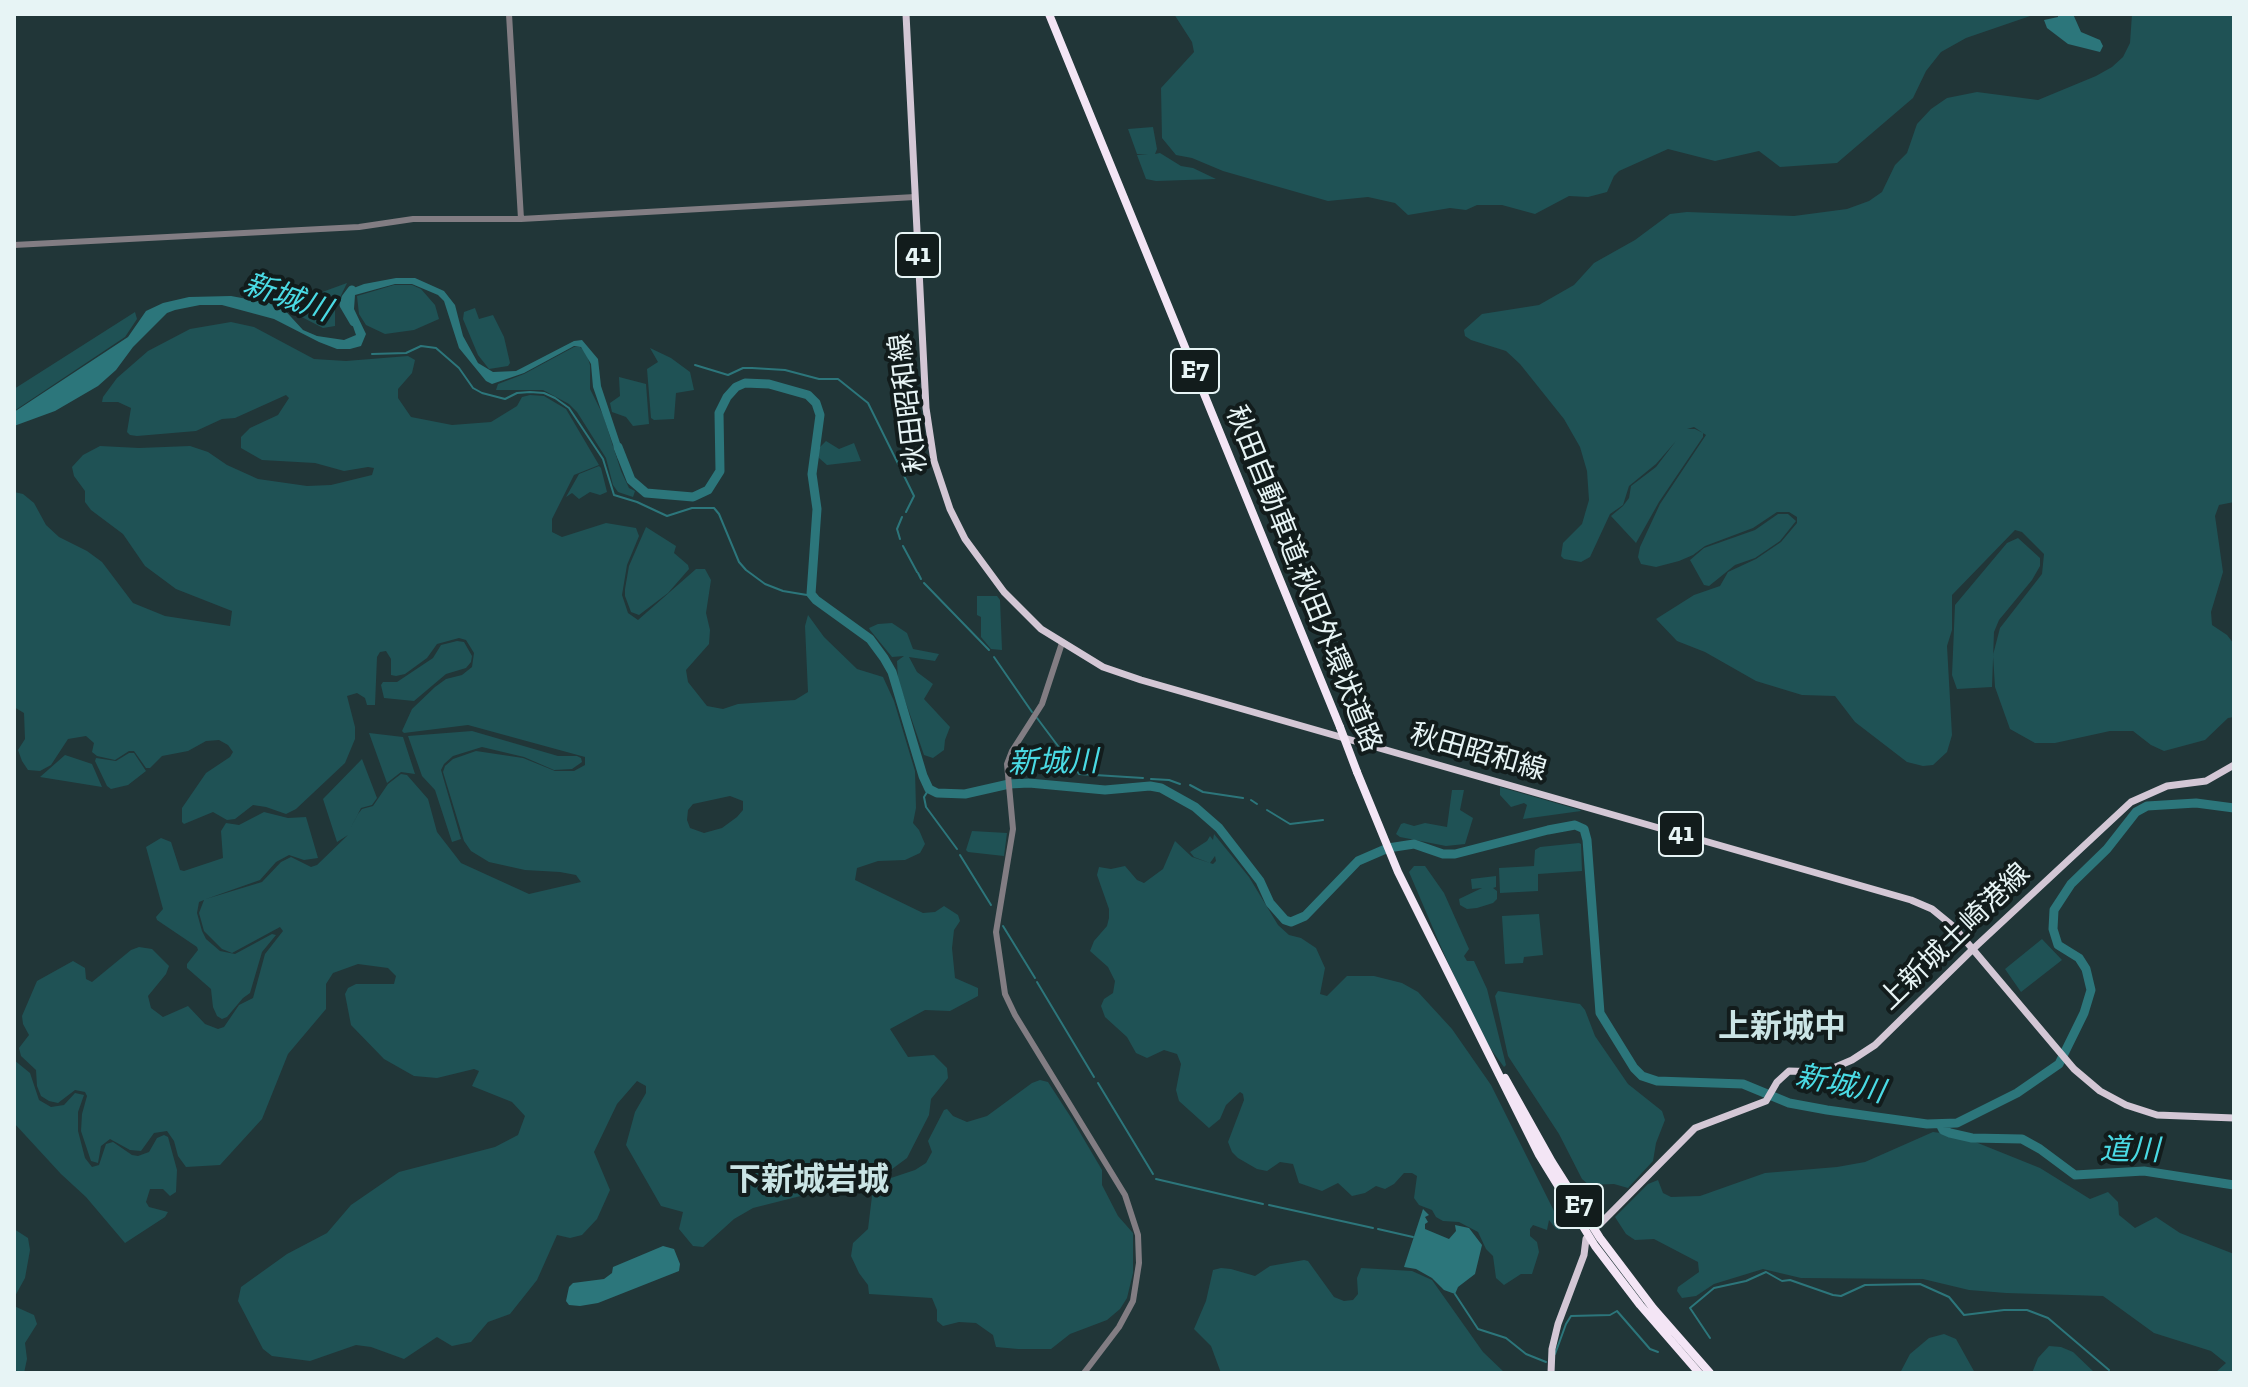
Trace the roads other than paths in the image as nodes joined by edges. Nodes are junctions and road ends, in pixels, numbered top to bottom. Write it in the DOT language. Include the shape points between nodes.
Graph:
graph roads {
  1 [pos="509,14"];
  2 [pos="906,14"];
  3 [pos="1049,14"];
  4 [pos="915,197"];
  5 [pos="521,219"];
  6 [pos="14,245"];
  7 [pos="1062,643"];
  8 [pos="2234,765"];
  9 [pos="1973,949"];
  10 [pos="1472,1022"];
  11 [pos="2234,1118"];
  12 [pos="1600,1224"];
  13 [pos="1586,1239"];
  14 [pos="1084,1373"];
  15 [pos="1551,1373"];
  16 [pos="1699,1373"];
  17 [pos="1710,1373"];
  1 -- 5 [label="street"];
  2 -- 4 [label="main road, 秋田昭和線 / 41"];
  3 -- 10 [label="highway, 秋田自動車道;秋田外環状道路 / E7, bridge" via="1380,833"];
  4 -- 5 [label="street"];
  4 -- 7 [label="main road, 秋田昭和線 / 41" via="926,408 939,477 955,519 984,568 1024,613"];
  5 -- 6 [label="street" via="413,219 359,227"];
  7 -- 9 [label="main road, 秋田昭和線 / 41" via="1103,667 1141,680 1911,900 1940,915"];
  7 -- 14 [label="street" via="1042,704 1012,751 1006,773 1013,829 996,932 1005,994 1125,1195 1138,1235 1133,1301"];
  8 -- 9 [label="main road, 上新城土崎港線" via="2206,781 2167,786 2131,802"];
  9 -- 11 [label="main road, 秋田昭和線 / 41" via="2084,1080 2126,1105 2157,1115"];
  9 -- 12 [label="main road, 上新城土崎港線" via="1875,1045 1852,1060 1824,1072 1784,1073 1766,1101 1695,1128"];
  10 -- 16 [label="highway, 秋田自動車道;秋田外環状道路 / E7" via="1560,1193 1640,1305"];
  10 -- 17 [label="highway, 秋田自動車道;秋田外環状道路 / E7" via="1600,1238"];
  13 -- 15 [label="main road" via="1558,1324"];
}
